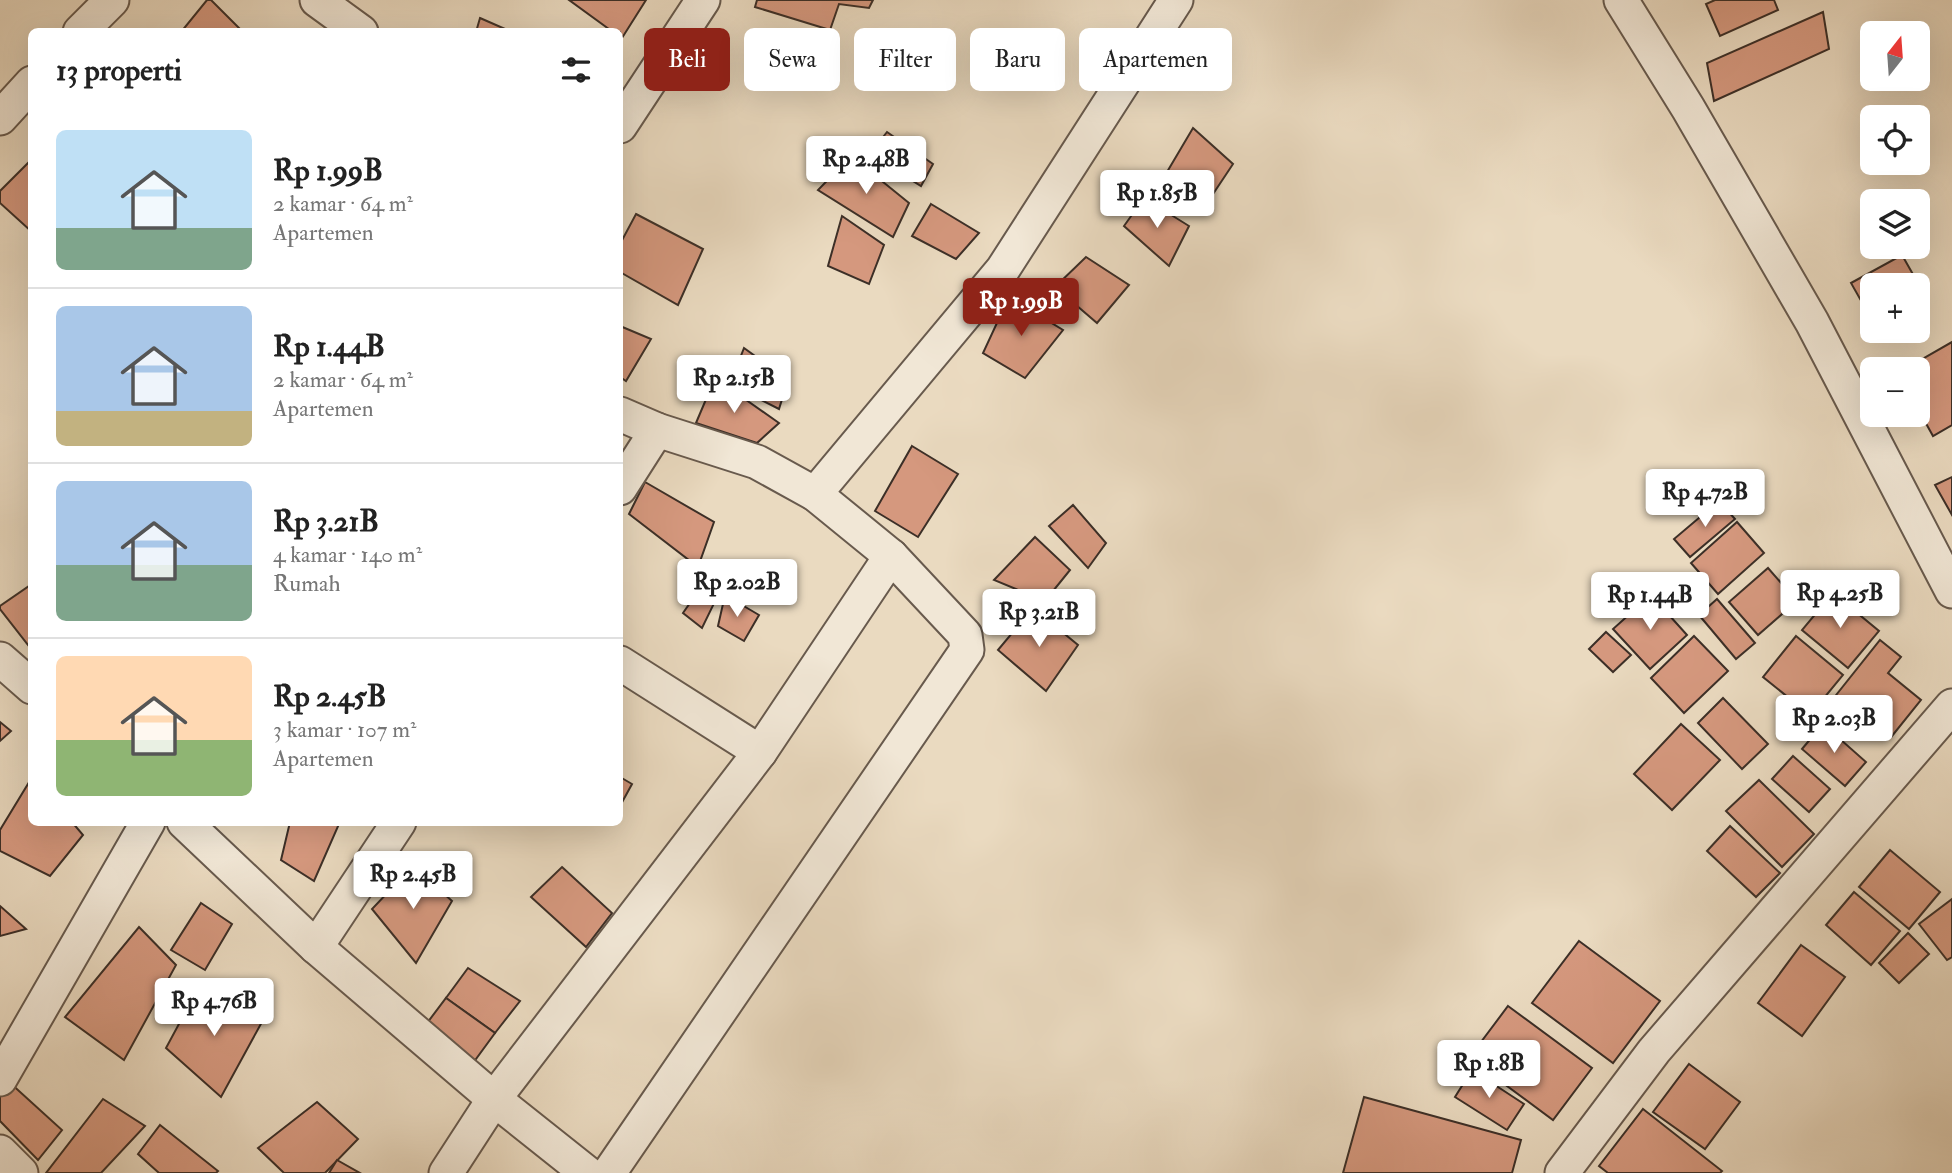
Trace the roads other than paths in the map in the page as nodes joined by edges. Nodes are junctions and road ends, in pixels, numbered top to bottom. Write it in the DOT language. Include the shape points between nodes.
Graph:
graph roads {
  1 [pos="112,0"];
  2 [pos="317,0"];
  3 [pos="703,0"];
  4 [pos="1176,0"];
  5 [pos="1621,0"];
  6 [pos="84,28"];
  7 [pos="356,28"];
  8 [pos="28,87"];
  9 [pos="0,118"];
  10 [pos="623,121"];
  11 [pos="623,415"];
  12 [pos="657,430"];
  13 [pos="623,483"];
  14 [pos="815,494"];
  15 [pos="891,556"];
  16 [pos="1952,591"];
  17 [pos="0,659"];
  18 [pos="623,665"];
  19 [pos="28,684"];
  20 [pos="1952,706"];
  21 [pos="760,752"];
  22 [pos="146,826"];
  23 [pos="188,826"];
  24 [pos="395,826"];
  25 [pos="316,947"];
  26 [pos="0,1079"];
  27 [pos="494,1099"];
  28 [pos="0,1152"];
  29 [pos="21,1173"];
  30 [pos="446,1173"];
  31 [pos="587,1173"];
  32 [pos="609,1173"];
  33 [pos="1562,1173"];
  1 -- 6 [label="street"];
  2 -- 7 [label="street"];
  3 -- 10 [label="street"];
  4 -- 14 [label="street" via="1003,268"];
  5 -- 16 [label="street" via="1812,322"];
  8 -- 9 [label="street"];
  11 -- 12 [label="street"];
  12 -- 13 [label="street"];
  12 -- 14 [label="street" via="757,462"];
  14 -- 15 [label="street"];
  15 -- 21 [label="street"];
  15 -- 32 [label="street" via="965,635 967,650"];
  17 -- 19 [label="street"];
  18 -- 21 [label="street"];
  20 -- 33 [label="street" via="1654,1051"];
  21 -- 27 [label="street"];
  22 -- 26 [label="street"];
  23 -- 25 [label="street"];
  24 -- 25 [label="street"];
  25 -- 27 [label="street"];
  27 -- 30 [label="street"];
  27 -- 31 [label="street"];
  28 -- 29 [label="street"];
}
